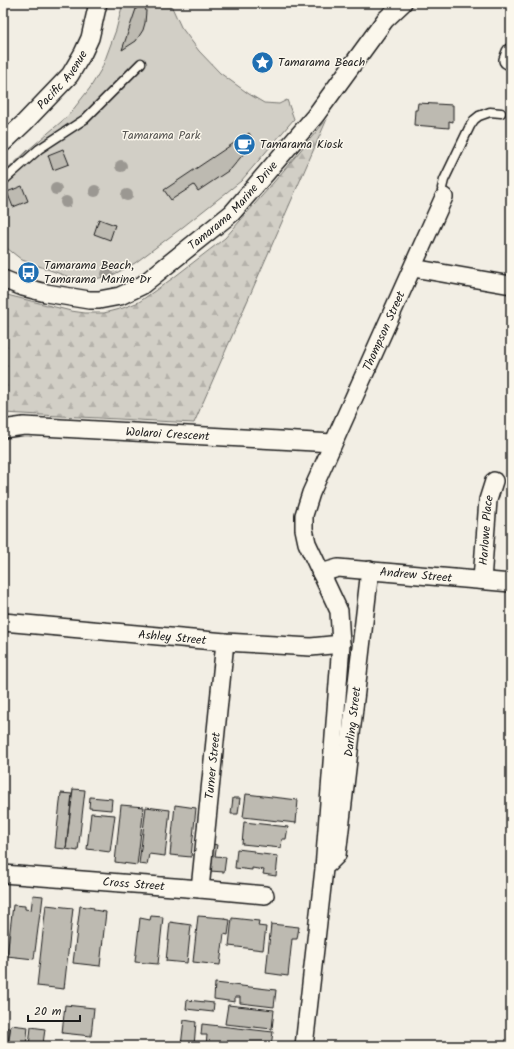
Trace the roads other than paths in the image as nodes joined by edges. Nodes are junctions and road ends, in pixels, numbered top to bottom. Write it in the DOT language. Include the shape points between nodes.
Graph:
graph roads {
  1 [pos="98,3"];
  2 [pos="403,3"];
  3 [pos="141,63"];
  4 [pos="501,113"];
  5 [pos="3,143"];
  6 [pos="3,181"];
  7 [pos="444,197"];
  8 [pos="413,268"];
  9 [pos="3,279"];
  10 [pos="511,285"];
  11 [pos="3,429"];
  12 [pos="333,443"];
  13 [pos="494,481"];
  14 [pos="370,570"];
  15 [pos="321,572"];
  16 [pos="482,580"];
  17 [pos="511,583"];
  18 [pos="3,622"];
  19 [pos="225,642"];
  20 [pos="341,644"];
  21 [pos="324,869"];
  22 [pos="3,874"];
  23 [pos="200,889"];
  24 [pos="265,896"];
  25 [pos="304,1046"];
  1 -- 5 [label="street, Pacific Avenue" via="90,38 70,75"];
  2 -- 9 [label="street, Tamarama Marine Drive" via="385,20 315,116 232,213 140,286 120,296 89,300 46,293"];
  3 -- 6 [label="lane" via="85,119 39,149"];
  4 -- 7 [label="lane, Thompson Street" via="495,111 479,116 470,126 444,180"];
  7 -- 8 [label="street, Thompson Street"];
  8 -- 10 [label="street"];
  8 -- 12 [label="street, Thompson Street"];
  11 -- 12 [label="street, Wolaroi Crescent" via="24,426"];
  12 -- 15 [label="street, Thompson Street" via="304,515 307,543"];
  13 -- 16 [label="street, Harlowe Place" via="488,500"];
  14 -- 15 [label="street, Andrew Street" via="338,568"];
  14 -- 16 [label="street, Andrew Street"];
  14 -- 21 [label="street, Darling Street" via="337,855"];
  15 -- 20 [label="street, Darling Street" via="339,611"];
  16 -- 17 [label="street, Andrew Street"];
  18 -- 19 [label="street, Ashley Street"];
  19 -- 20 [label="street, Ashley Street" via="311,647"];
  19 -- 23 [label="street, Turner Street"];
  20 -- 21 [label="street, Darling Street"];
  21 -- 25 [label="street, Darling Street"];
  22 -- 23 [label="street, Cross Street"];
  23 -- 24 [label="street, Cross Street"];
}
